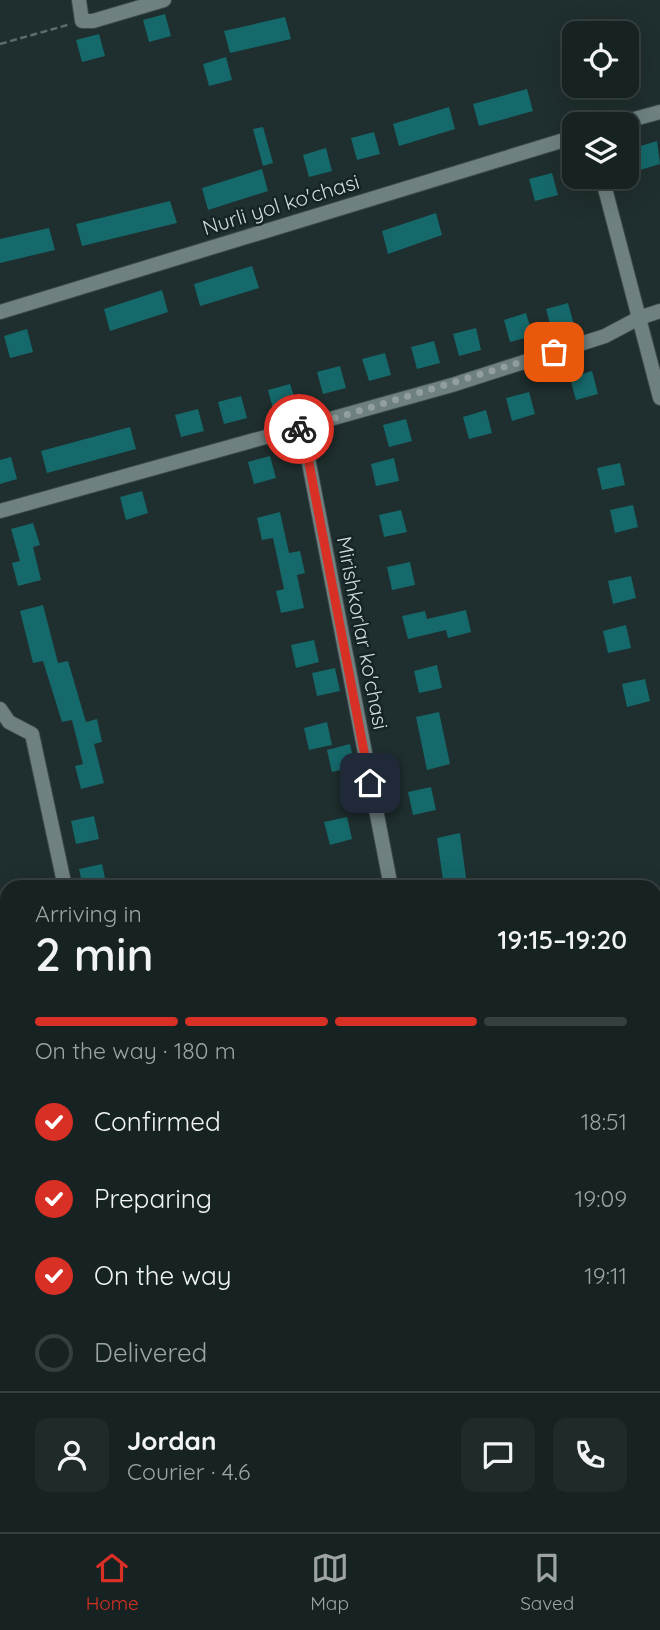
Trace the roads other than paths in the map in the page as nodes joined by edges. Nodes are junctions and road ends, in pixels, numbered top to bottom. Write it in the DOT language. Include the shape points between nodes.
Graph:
graph roads {
  1 [pos="79,0"];
  2 [pos="164,0"];
  3 [pos="660,112"];
  4 [pos="639,118"];
  5 [pos="562,140"];
  6 [pos="605,189"];
  7 [pos="660,311"];
  8 [pos="0,312"];
  9 [pos="639,318"];
  10 [pos="660,398"];
  11 [pos="299,428"];
  12 [pos="0,511"];
  13 [pos="0,709"];
  14 [pos="63,880"];
  15 [pos="390,880"];
  1 -- 2 [label="street" via="82,20 93,21"];
  3 -- 4 [label="street"];
  5 -- 8 [label="street, Nurli yol ko'chasi"];
  6 -- 9 [label="street"];
  7 -- 9 [label="street"];
  9 -- 10 [label="street"];
  9 -- 11 [label="street" via="593,340"];
  11 -- 12 [label="street"];
  11 -- 15 [label="street, Mirishkorlar ko'chasi"];
  13 -- 14 [label="street" via="9,722 32,734"];
}
